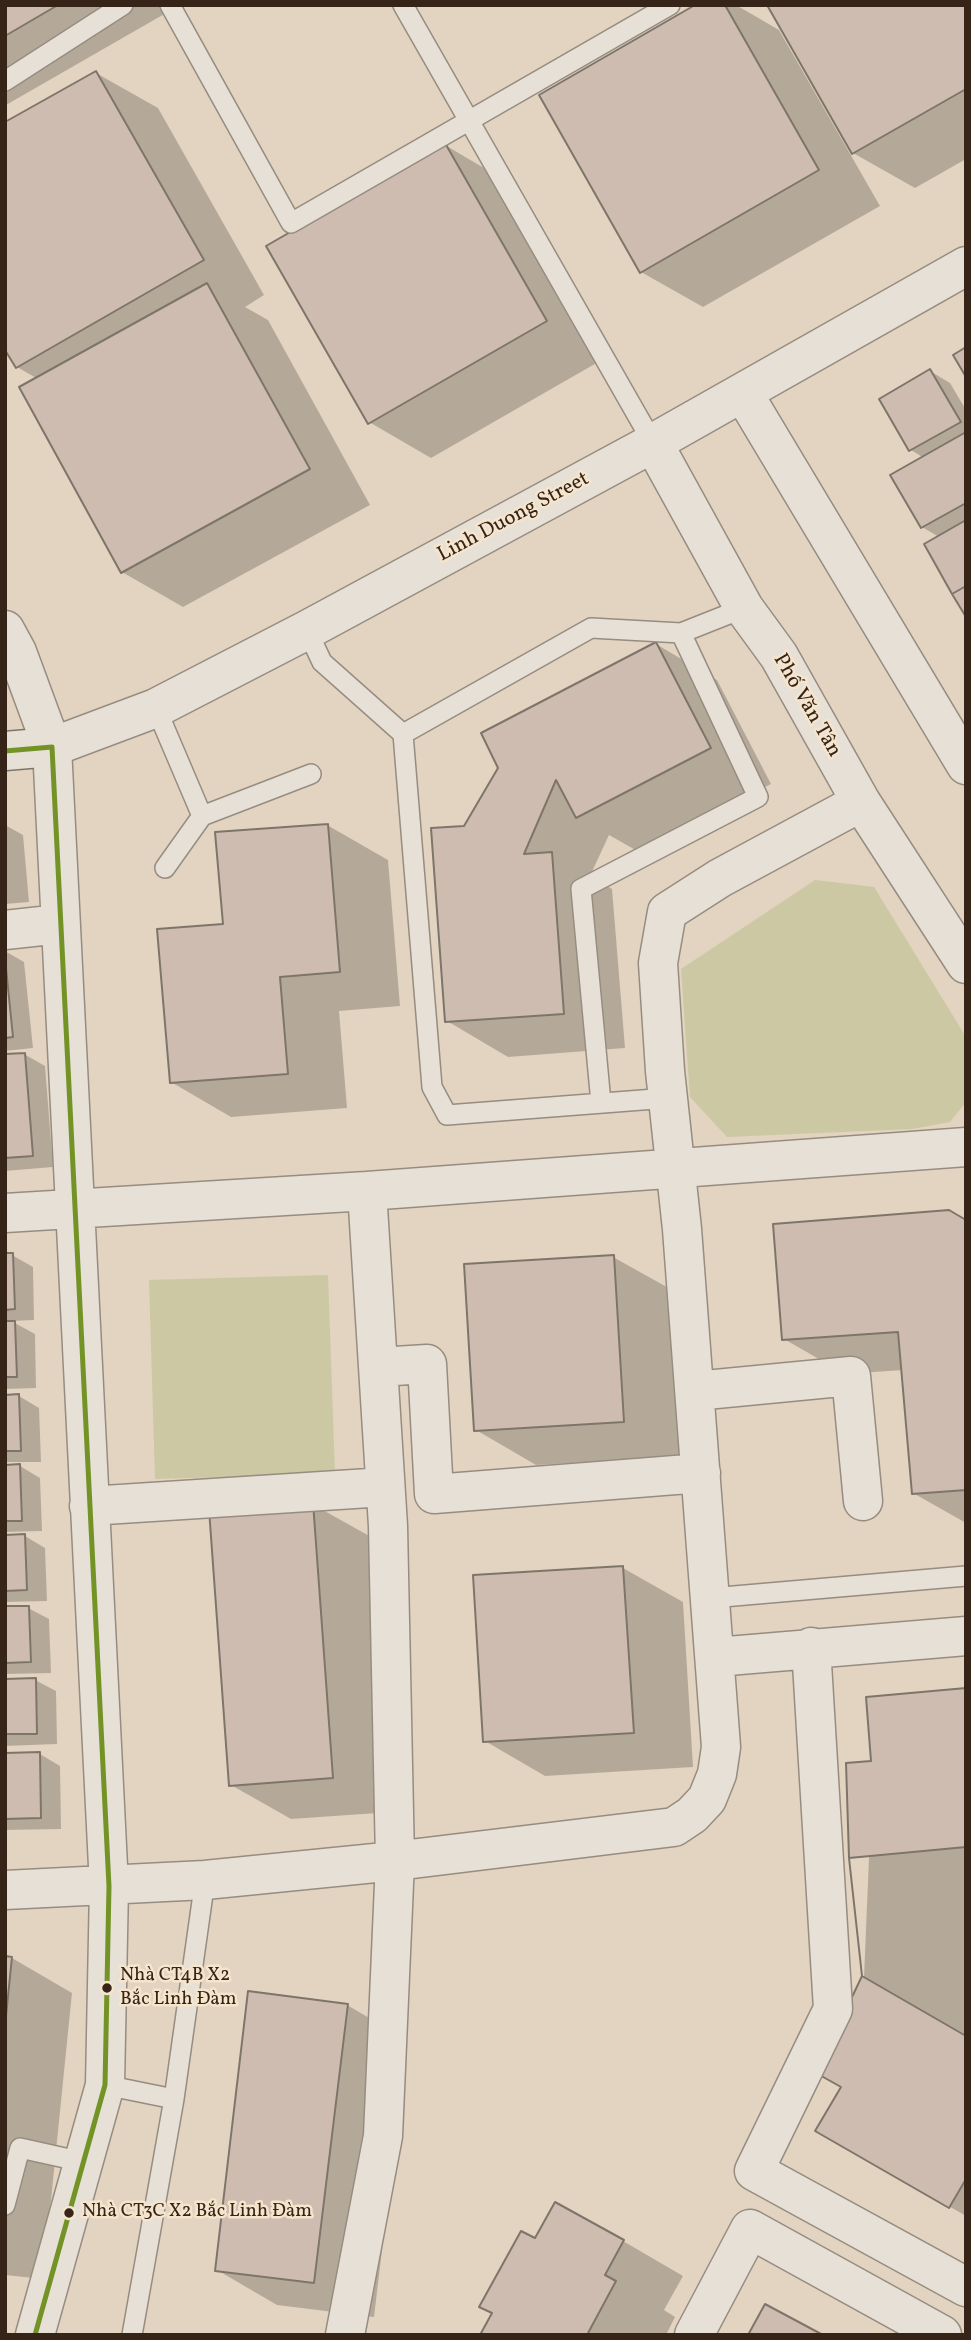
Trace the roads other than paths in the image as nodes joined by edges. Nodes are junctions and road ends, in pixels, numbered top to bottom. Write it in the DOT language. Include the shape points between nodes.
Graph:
graph roads {
  1 [pos="123,5"];
  2 [pos="170,5"];
  3 [pos="403,5"];
  4 [pos="670,5"];
  5 [pos="5,81"];
  6 [pos="469,122"];
  7 [pos="966,266"];
  8 [pos="743,393"];
  9 [pos="653,443"];
  10 [pos="744,608"];
  11 [pos="5,630"];
  12 [pos="307,630"];
  13 [pos="681,633"];
  14 [pos="156,708"];
  15 [pos="403,734"];
  16 [pos="51,747"];
  17 [pos="5,751"];
  18 [pos="966,765"];
  19 [pos="311,774"];
  20 [pos="861,802"];
  21 [pos="202,816"];
  22 [pos="165,868"];
  23 [pos="60,924"];
  24 [pos="5,930"];
  25 [pos="966,964"];
  26 [pos="668,1098"];
  27 [pos="601,1103"];
  28 [pos="966,1147"];
  29 [pos="677,1169"];
  30 [pos="367,1191"];
  31 [pos="74,1209"];
  32 [pos="5,1213"];
  33 [pos="378,1367"];
  34 [pos="695,1391"];
  35 [pos="701,1473"];
  36 [pos="386,1487"];
  37 [pos="863,1501"];
  38 [pos="89,1506"];
  39 [pos="966,1576"];
  40 [pos="711,1598"];
  41 [pos="966,1636"];
  42 [pos="811,1647"];
  43 [pos="716,1657"];
  44 [pos="395,1861"];
  45 [pos="205,1880"];
  46 [pos="109,1886"];
  47 [pos="5,1890"];
  48 [pos="105,2085"];
  49 [pos="174,2099"];
  50 [pos="83,2162"];
  51 [pos="5,2205"];
  52 [pos="966,2287"];
  53 [pos="34,2335"];
  54 [pos="132,2335"];
  55 [pos="345,2335"];
  56 [pos="694,2335"];
  57 [pos="942,2335"];
  1 -- 5 [label="lane"];
  2 -- 6 [label="lane" via="291,223"];
  3 -- 6 [label="lane"];
  4 -- 6 [label="lane"];
  6 -- 9 [label="lane"];
  7 -- 8 [label="street, Linh Duong Street"];
  8 -- 9 [label="street, Linh Duong Street"];
  8 -- 18 [label="street"];
  9 -- 10 [label="street, Phố Văn Tân"];
  9 -- 12 [label="street, Linh Duong Street"];
  10 -- 13 [label="lane"];
  10 -- 20 [label="street, Phố Văn Tân" via="779,656"];
  11 -- 16 [label="street"];
  12 -- 14 [label="street, Linh Duong Street"];
  12 -- 15 [label="lane" via="323,662"];
  13 -- 15 [label="lane" via="591,628"];
  13 -- 27 [label="lane" via="758,797 580,889"];
  14 -- 16 [label="street, Linh Duong Street"];
  14 -- 21 [label="lane"];
  15 -- 27 [label="lane" via="432,1087 447,1115"];
  16 -- 17 [label="street, Linh Duong Street"];
  16 -- 23 [label="street"];
  19 -- 21 [label="lane"];
  20 -- 25 [label="street, Phố Văn Tân"];
  20 -- 26 [label="street" via="667,912 658,963"];
  21 -- 22 [label="lane"];
  23 -- 24 [label="street"];
  23 -- 31 [label="street"];
  26 -- 27 [label="lane"];
  26 -- 29 [label="street"];
  28 -- 29 [label="street"];
  29 -- 30 [label="street"];
  29 -- 34 [label="street"];
  30 -- 31 [label="street"];
  30 -- 33 [label="street"];
  31 -- 32 [label="street"];
  31 -- 38 [label="street"];
  33 -- 35 [label="street" via="427,1364 434,1494"];
  33 -- 36 [label="street"];
  34 -- 35 [label="street"];
  34 -- 37 [label="street" via="851,1376"];
  35 -- 40 [label="street"];
  36 -- 38 [label="street"];
  36 -- 44 [label="street"];
  38 -- 46 [label="street"];
  39 -- 40 [label="lane"];
  40 -- 43 [label="street"];
  41 -- 42 [label="street"];
  42 -- 43 [label="street"];
  42 -- 52 [label="street" via="833,2008 754,2171"];
  43 -- 44 [label="street" via="721,1747 717,1773 707,1799 682,1823"];
  44 -- 45 [label="street"];
  44 -- 55 [label="street" via="383,2136"];
  45 -- 46 [label="street"];
  45 -- 49 [label="lane"];
  46 -- 47 [label="street"];
  46 -- 48 [label="street"];
  48 -- 49 [label="lane"];
  48 -- 50 [label="street"];
  49 -- 54 [label="lane"];
  50 -- 51 [label="lane" via="20,2148"];
  50 -- 53 [label="street"];
  56 -- 57 [label="street" via="750,2229"];
}
